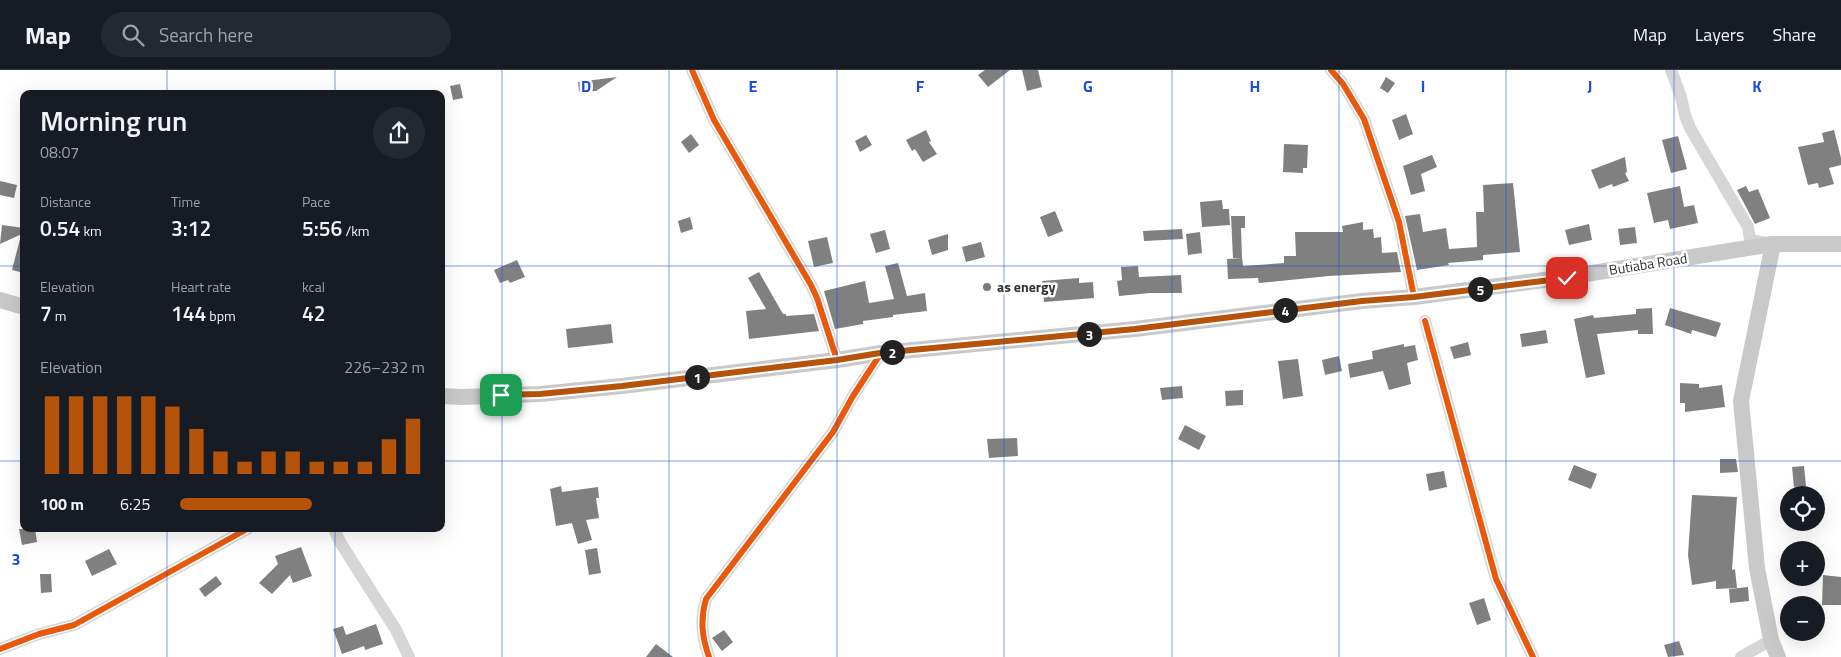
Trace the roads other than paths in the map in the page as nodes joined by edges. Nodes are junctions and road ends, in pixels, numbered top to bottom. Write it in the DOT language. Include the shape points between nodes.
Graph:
graph roads {
  1 [pos="692,70"];
  2 [pos="1331,70"];
  3 [pos="1671,70"];
  4 [pos="1773,244"];
  5 [pos="1841,244"];
  6 [pos="1414,297"];
  7 [pos="0,300"];
  8 [pos="20,306"];
  9 [pos="1425,321"];
  10 [pos="880,353"];
  11 [pos="837,360"];
  12 [pos="445,396"];
  13 [pos="242,532"];
  14 [pos="335,532"];
  15 [pos="1771,640"];
  16 [pos="0,650"];
  17 [pos="409,657"];
  18 [pos="709,657"];
  19 [pos="1533,657"];
  20 [pos="1741,657"];
  21 [pos="1778,657"];
  1 -- 11 [label="street" via="714,120 811,285"];
  2 -- 6 [label="street" via="1364,119 1400,222"];
  3 -- 4 [label="street" via="1690,128 1748,227 1750,240"];
  4 -- 5 [label="main road, Butiaba Road"];
  4 -- 6 [label="main road, Butiaba Road" via="1567,278"];
  4 -- 15 [label="main road" via="1741,401 1757,568"];
  6 -- 10 [label="main road, Butiaba Road" via="1135,329"];
  7 -- 8 [label="main road"];
  9 -- 19 [label="street" via="1496,579"];
  10 -- 11 [label="main road, Butiaba Road"];
  10 -- 18 [label="street" via="833,432 706,599 702,629"];
  11 -- 12 [label="main road, Butiaba Road" via="540,394"];
  13 -- 16 [label="street" via="74,625 39,634"];
  14 -- 17 [label="street"];
  15 -- 20 [label="street"];
  15 -- 21 [label="main road"];
}
